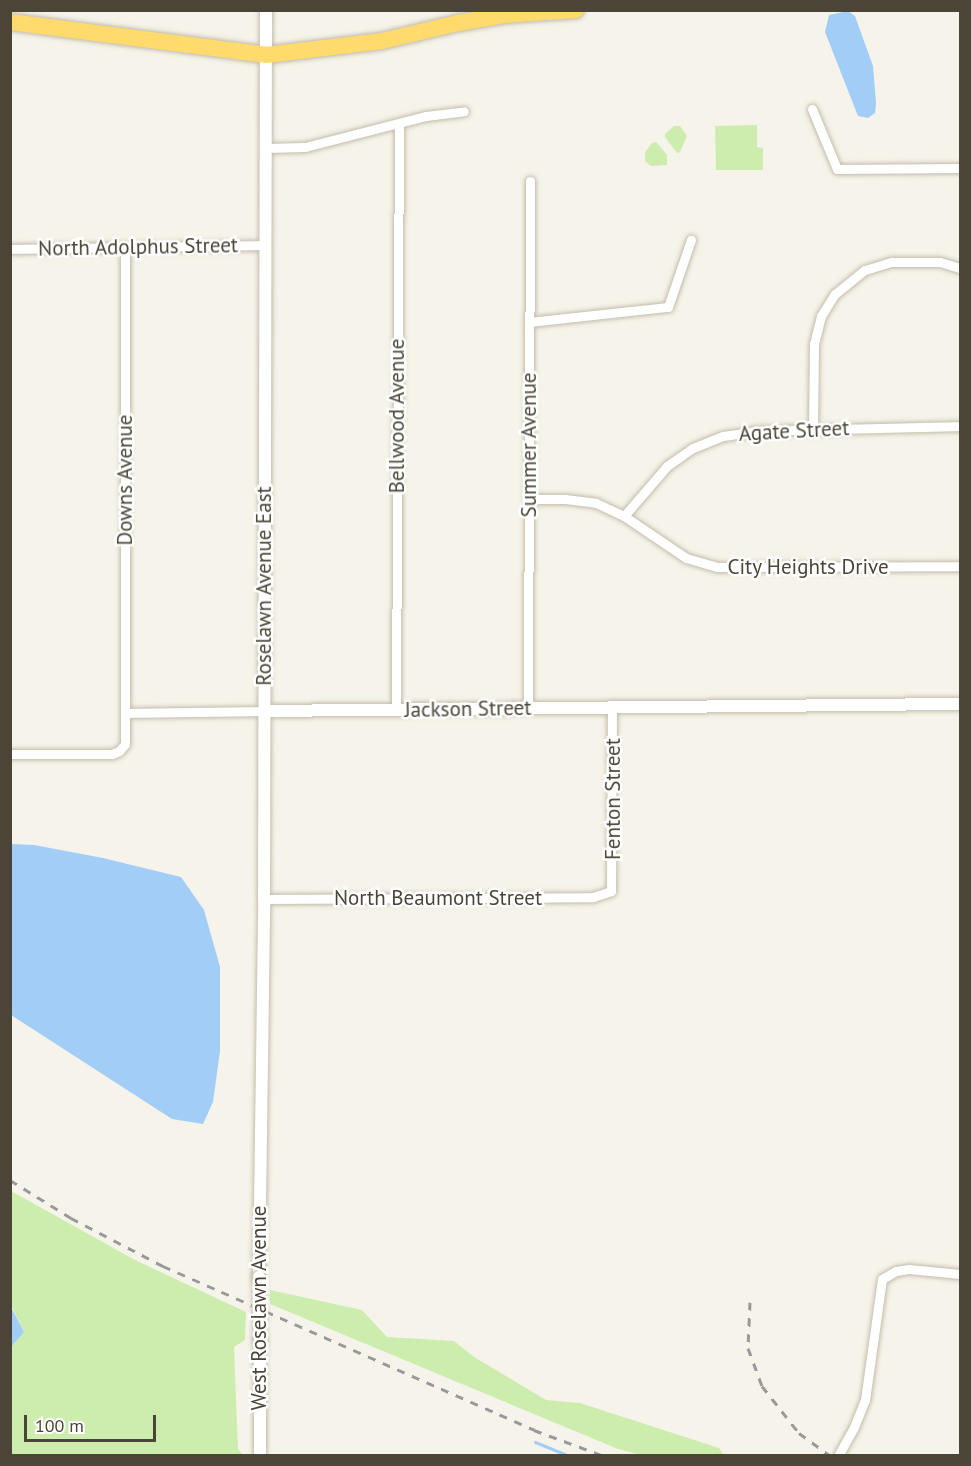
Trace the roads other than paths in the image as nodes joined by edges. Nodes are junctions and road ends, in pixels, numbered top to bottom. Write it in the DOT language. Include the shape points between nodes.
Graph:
graph roads {
  1 [pos="266,10"];
  2 [pos="576,10"];
  3 [pos="10,22"];
  4 [pos="266,56"];
  5 [pos="812,109"];
  6 [pos="464,111"];
  7 [pos="399,123"];
  8 [pos="265,148"];
  9 [pos="960,168"];
  10 [pos="530,181"];
  11 [pos="691,240"];
  12 [pos="265,245"];
  13 [pos="125,247"];
  14 [pos="10,249"];
  15 [pos="960,268"];
  16 [pos="529,322"];
  17 [pos="960,426"];
  18 [pos="813,429"];
  19 [pos="529,500"];
  20 [pos="624,516"];
  21 [pos="960,566"];
  22 [pos="960,704"];
  23 [pos="528,708"];
  24 [pos="612,708"];
  25 [pos="396,710"];
  26 [pos="264,711"];
  27 [pos="125,713"];
  28 [pos="10,754"];
  29 [pos="611,891"];
  30 [pos="264,899"];
  31 [pos="259,1161"];
  32 [pos="960,1274"];
  33 [pos="260,1455"];
  34 [pos="838,1455"];
  1 -- 4 [label="street, Roselawn Avenue East"];
  2 -- 4 [label="highway" via="505,15 382,41"];
  3 -- 4 [label="highway"];
  4 -- 8 [label="street, Roselawn Avenue East"];
  5 -- 9 [label="street" via="837,169"];
  6 -- 7 [label="street"];
  7 -- 8 [label="street" via="305,147"];
  7 -- 25 [label="street, Bellwood Avenue"];
  8 -- 12 [label="street, Roselawn Avenue East"];
  10 -- 16 [label="street, Summer Avenue"];
  11 -- 16 [label="street" via="668,307"];
  12 -- 13 [label="street, North Adolphus Street"];
  12 -- 26 [label="street, Roselawn Avenue East"];
  13 -- 14 [label="street, North Adolphus Street"];
  13 -- 27 [label="street, Downs Avenue"];
  15 -- 18 [label="street" via="940,262 892,262 859,274 835,294 821,316 814,344"];
  16 -- 19 [label="street, Summer Avenue"];
  17 -- 18 [label="street, Agate Street"];
  18 -- 20 [label="street, Agate Street" via="741,432 707,441 667,466"];
  19 -- 20 [label="street, City Heights Drive" via="580,500"];
  19 -- 23 [label="street, Summer Avenue"];
  20 -- 21 [label="street, City Heights Drive" via="686,558 717,567"];
  22 -- 24 [label="street, Jackson Street"];
  23 -- 24 [label="street, Jackson Street"];
  23 -- 25 [label="street, Jackson Street"];
  24 -- 29 [label="street, Fenton Street"];
  25 -- 26 [label="street, Jackson Street"];
  26 -- 27 [label="street, Jackson Street"];
  26 -- 30 [label="street, Roselawn Avenue East"];
  27 -- 28 [label="street" via="125,744 116,753"];
  29 -- 30 [label="street, North Beaumont Street" via="593,897"];
  30 -- 31 [label="street, Roselawn Avenue East"];
  31 -- 33 [label="street, West Roselawn Avenue, bridge"];
  32 -- 34 [label="street" via="909,1269 882,1279 865,1400"];
}
